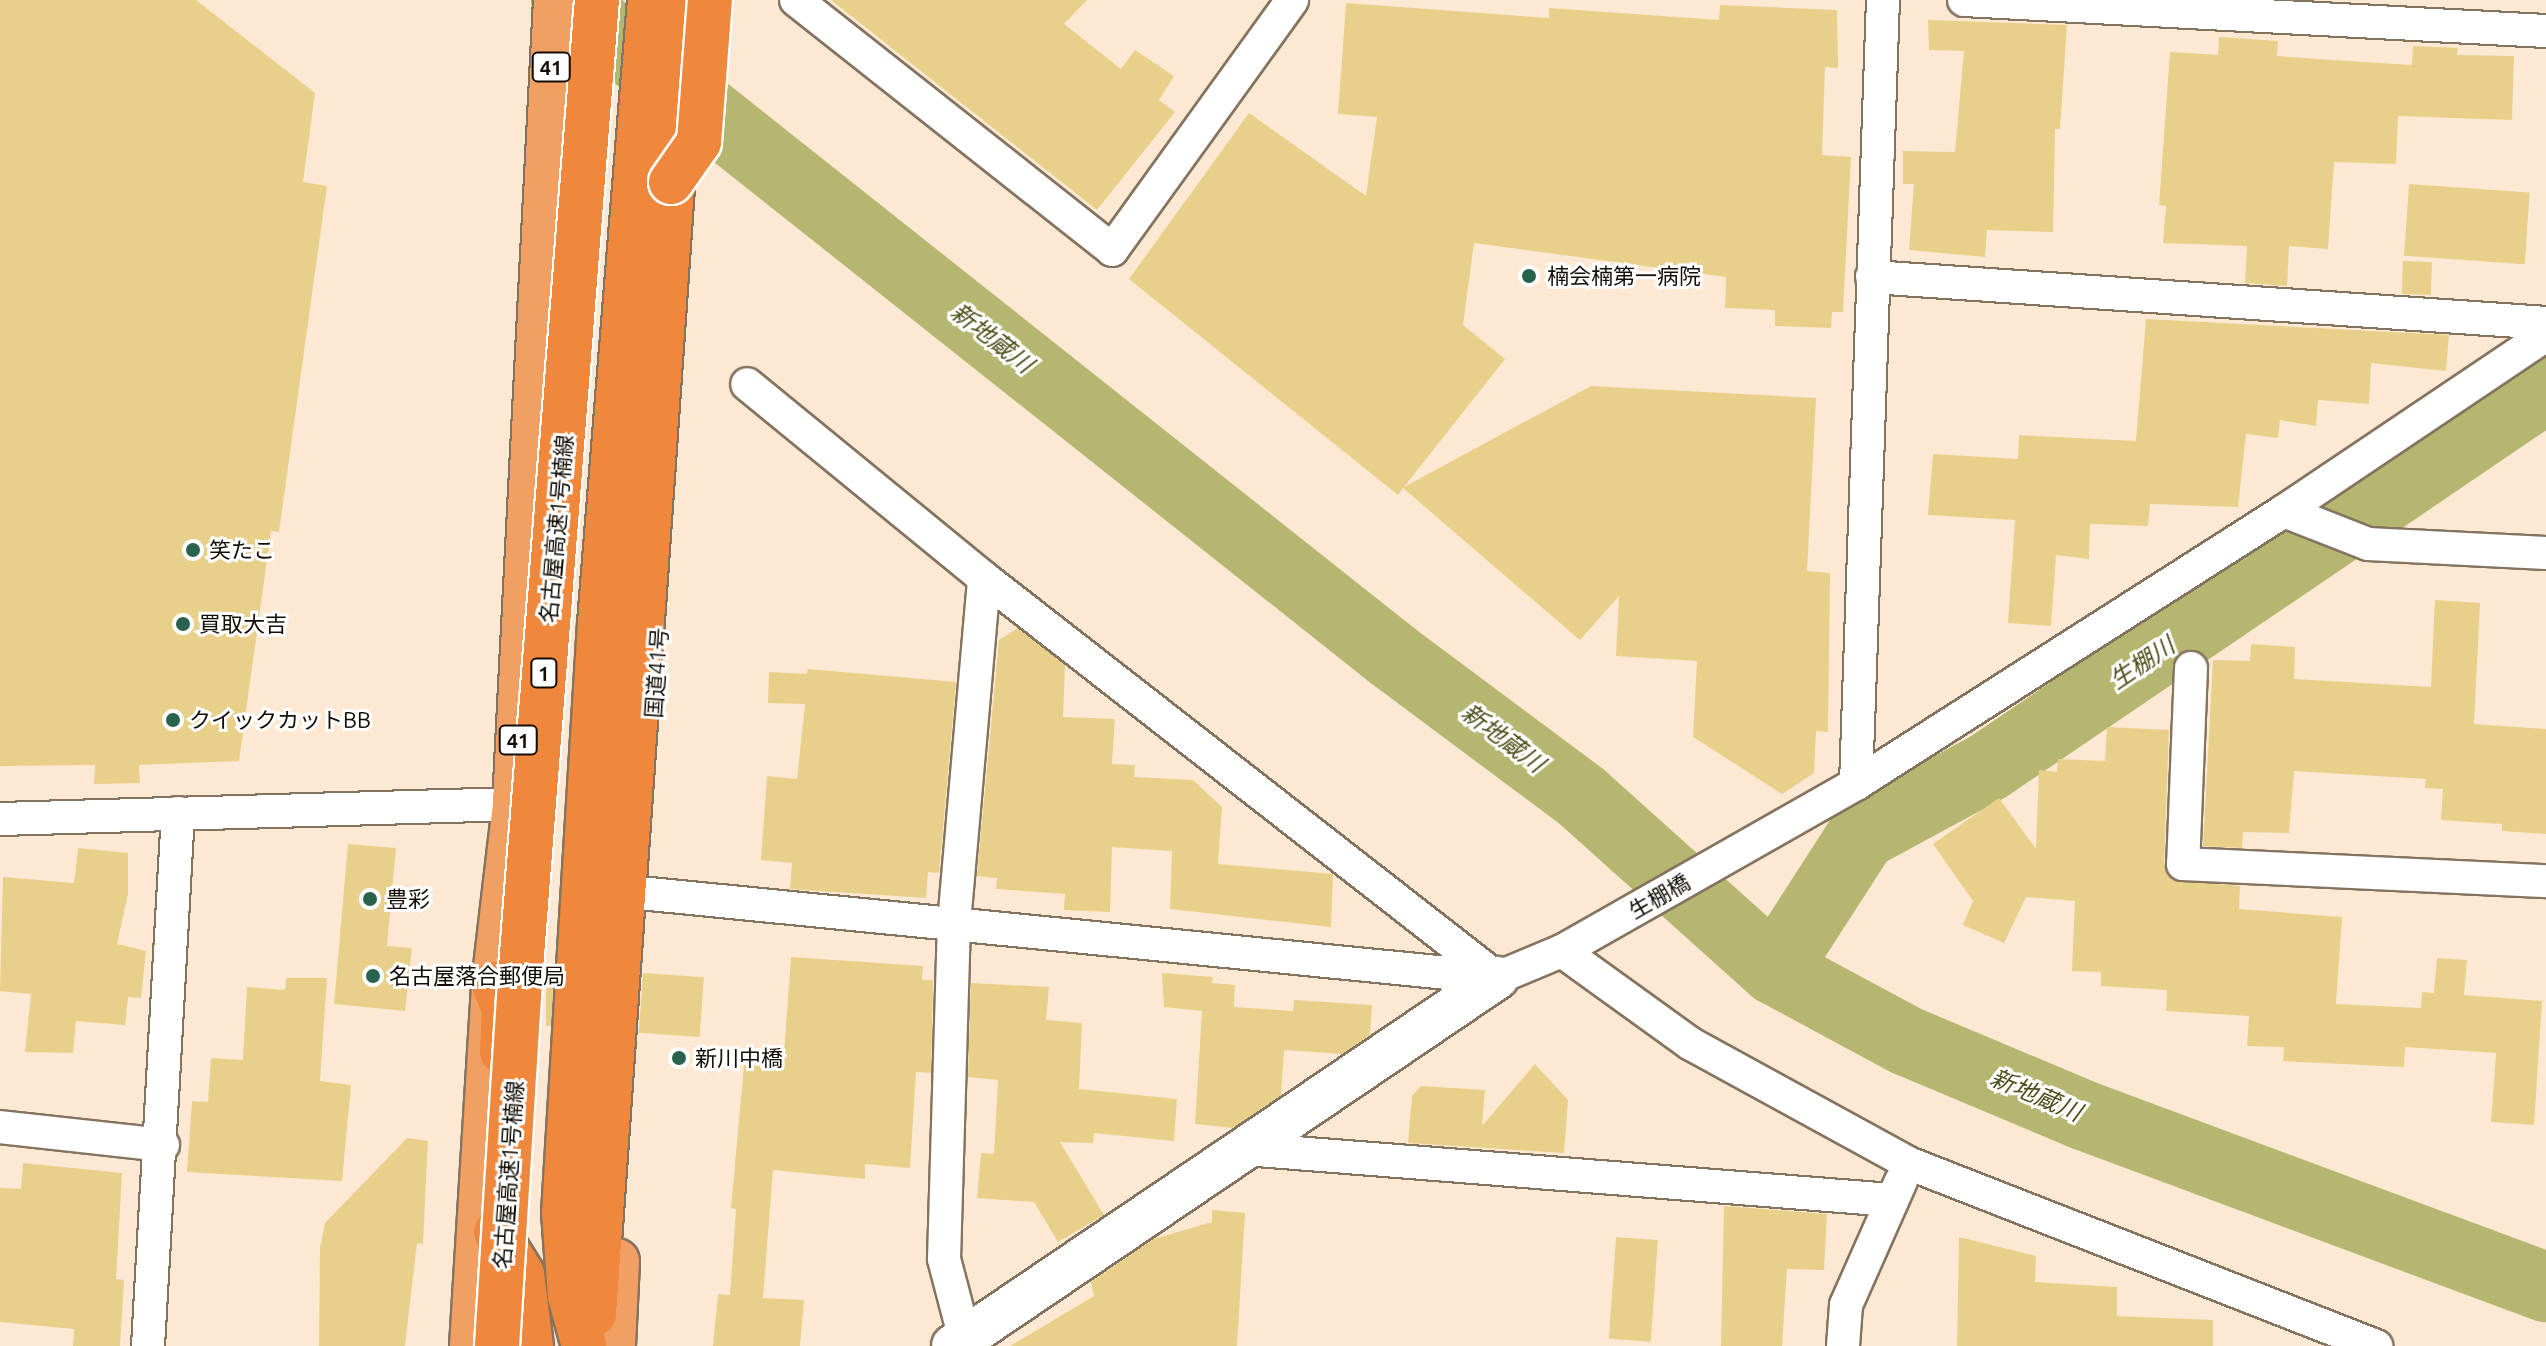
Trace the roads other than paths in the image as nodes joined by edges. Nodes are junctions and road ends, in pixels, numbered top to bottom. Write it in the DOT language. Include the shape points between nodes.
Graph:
graph roads {
  1 [pos="556,0"];
  2 [pos="597,0"];
  3 [pos="650,0"];
  4 [pos="796,0"];
  5 [pos="1292,0"];
  6 [pos="1883,0"];
  7 [pos="1964,0"];
  8 [pos="701,1"];
  9 [pos="2293,10"];
  10 [pos="2546,31"];
  11 [pos="1872,277"];
  12 [pos="2546,323"];
  13 [pos="2546,335"];
  14 [pos="747,384"];
  15 [pos="2295,516"];
  16 [pos="2546,553"];
  17 [pos="984,578"];
  18 [pos="2191,668"];
  19 [pos="1856,784"];
  20 [pos="515,804"];
  21 [pos="178,813"];
  22 [pos="0,819"];
  23 [pos="2546,881"];
  24 [pos="640,893"];
  25 [pos="954,923"];
  26 [pos="1562,951"];
  27 [pos="1497,978"];
  28 [pos="494,984"];
  29 [pos="0,1127"];
  30 [pos="163,1145"];
  31 [pos="1245,1149"];
  32 [pos="1908,1163"];
  33 [pos="1892,1200"];
  34 [pos="959,1342"];
  35 [pos="148,1346"];
  36 [pos="472,1346"];
  37 [pos="497,1346"];
  38 [pos="531,1346"];
  39 [pos="584,1346"];
  40 [pos="591,1346"];
  41 [pos="613,1346"];
  42 [pos="1843,1346"];
  43 [pos="2376,1346"];
  1 -- 20 [label="highway, 41"];
  2 -- 37 [label="highway, 名古屋高速1号楠線 / 1, bridge" via="520,980"];
  3 -- 39 [label="highway" via="600,623 564,1213 570,1296"];
  4 -- 5 [label="street" via="1112,250"];
  6 -- 11 [label="street"];
  7 -- 9 [label="street"];
  8 -- 24 [label="highway, 国道41号, bridge"];
  8 -- 40 [label="highway, bridge" via="699,142 671,182"];
  9 -- 10 [label="street"];
  11 -- 12 [label="street"];
  11 -- 19 [label="street"];
  13 -- 15 [label="street, 生棚橋"];
  14 -- 17 [label="street"];
  15 -- 16 [label="street" via="2368,544"];
  15 -- 19 [label="street, 生棚橋"];
  17 -- 25 [label="street"];
  17 -- 27 [label="street"];
  18 -- 23 [label="street" via="2183,864"];
  19 -- 26 [label="street, 生棚橋"];
  20 -- 21 [label="street"];
  20 -- 28 [label="highway, 41"];
  21 -- 22 [label="street"];
  21 -- 30 [label="street"];
  24 -- 25 [label="street"];
  24 -- 41 [label="highway, 国道41号"];
  25 -- 27 [label="street"];
  25 -- 34 [label="street" via="944,1259"];
  26 -- 27 [label="street, 生棚橋"];
  26 -- 32 [label="street" via="1691,1044"];
  27 -- 31 [label="street"];
  28 -- 36 [label="highway, 41"];
  28 -- 38 [label="highway" via="504,1009 494,1228 522,1274"];
  29 -- 30 [label="street"];
  30 -- 35 [label="street"];
  31 -- 33 [label="street"];
  31 -- 34 [label="street"];
  32 -- 33 [label="street"];
  32 -- 43 [label="street"];
  33 -- 42 [label="street" via="1846,1305"];
}
